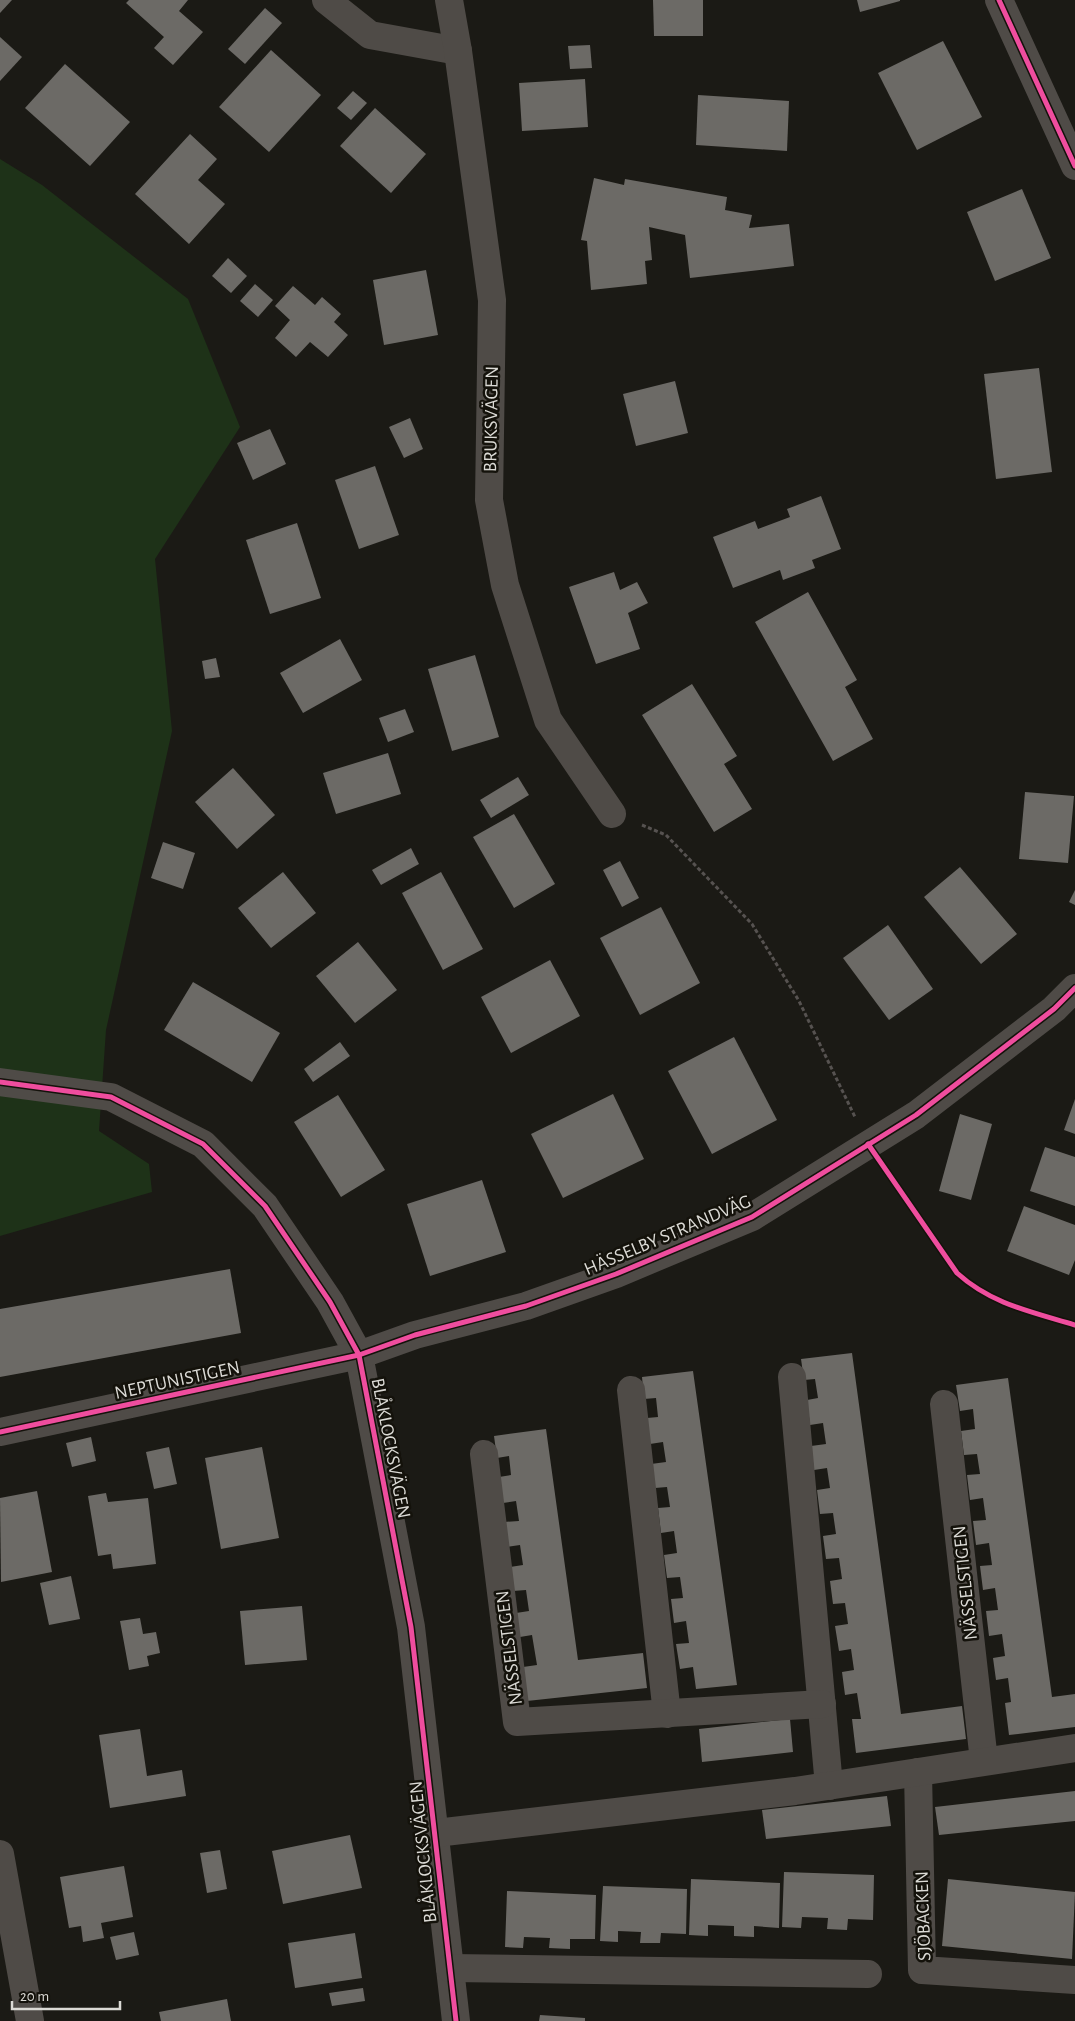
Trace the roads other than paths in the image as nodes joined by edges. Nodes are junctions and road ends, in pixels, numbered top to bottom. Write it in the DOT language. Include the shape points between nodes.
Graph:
graph roads {
  1 [pos="326,0"];
  2 [pos="449,0"];
  3 [pos="999,0"];
  4 [pos="458,51"];
  5 [pos="1075,166"];
  6 [pos="612,814"];
  7 [pos="1075,988"];
  8 [pos="0,1082"];
  9 [pos="359,1355"];
  10 [pos="792,1378"];
  11 [pos="631,1390"];
  12 [pos="944,1404"];
  13 [pos="0,1432"];
  14 [pos="484,1454"];
  15 [pos="822,1704"];
  16 [pos="667,1714"];
  17 [pos="1075,1748"];
  18 [pos="984,1762"];
  19 [pos="918,1772"];
  20 [pos="829,1786"];
  21 [pos="436,1833"];
  22 [pos="0,1854"];
  23 [pos="450,1968"];
  24 [pos="868,1974"];
  25 [pos="1075,1980"];
  26 [pos="30,2021"];
  27 [pos="456,2021"];
  1 -- 4 [label="street" via="370,35"];
  2 -- 4 [label="street, BRUKSVÄGEN"];
  3 -- 5 [label="street"];
  4 -- 6 [label="street, BRUKSVÄGEN" via="492,300 489,500 505,585 548,720"];
  7 -- 9 [label="street, HÄSSELBY STRANDVÄG" via="1054,1009 916,1115 752,1217 526,1306 415,1335"];
  8 -- 9 [label="street, BLÅKLOCKSVÄGEN" via="111,1097 203,1144 265,1206 330,1302"];
  9 -- 13 [label="street, NEPTUNISTIGEN"];
  9 -- 21 [label="street, BLÅKLOCKSVÄGEN" via="411,1627"];
  10 -- 15 [label="street"];
  11 -- 16 [label="street"];
  12 -- 18 [label="street, NÄSSELSTIGEN"];
  14 -- 16 [label="street, NÄSSELSTIGEN" via="517,1722"];
  15 -- 16 [label="street, NÄSSELSTIGEN"];
  15 -- 20 [label="street"];
  17 -- 18 [label="street"];
  18 -- 19 [label="street"];
  19 -- 20 [label="street"];
  19 -- 25 [label="street, SJÖBACKEN" via="922,1970"];
  20 -- 21 [label="street"];
  21 -- 23 [label="street, BLÅKLOCKSVÄGEN"];
  22 -- 26 [label="street"];
  23 -- 24 [label="street"];
  23 -- 27 [label="street, BLÅKLOCKSVÄGEN"];
}
